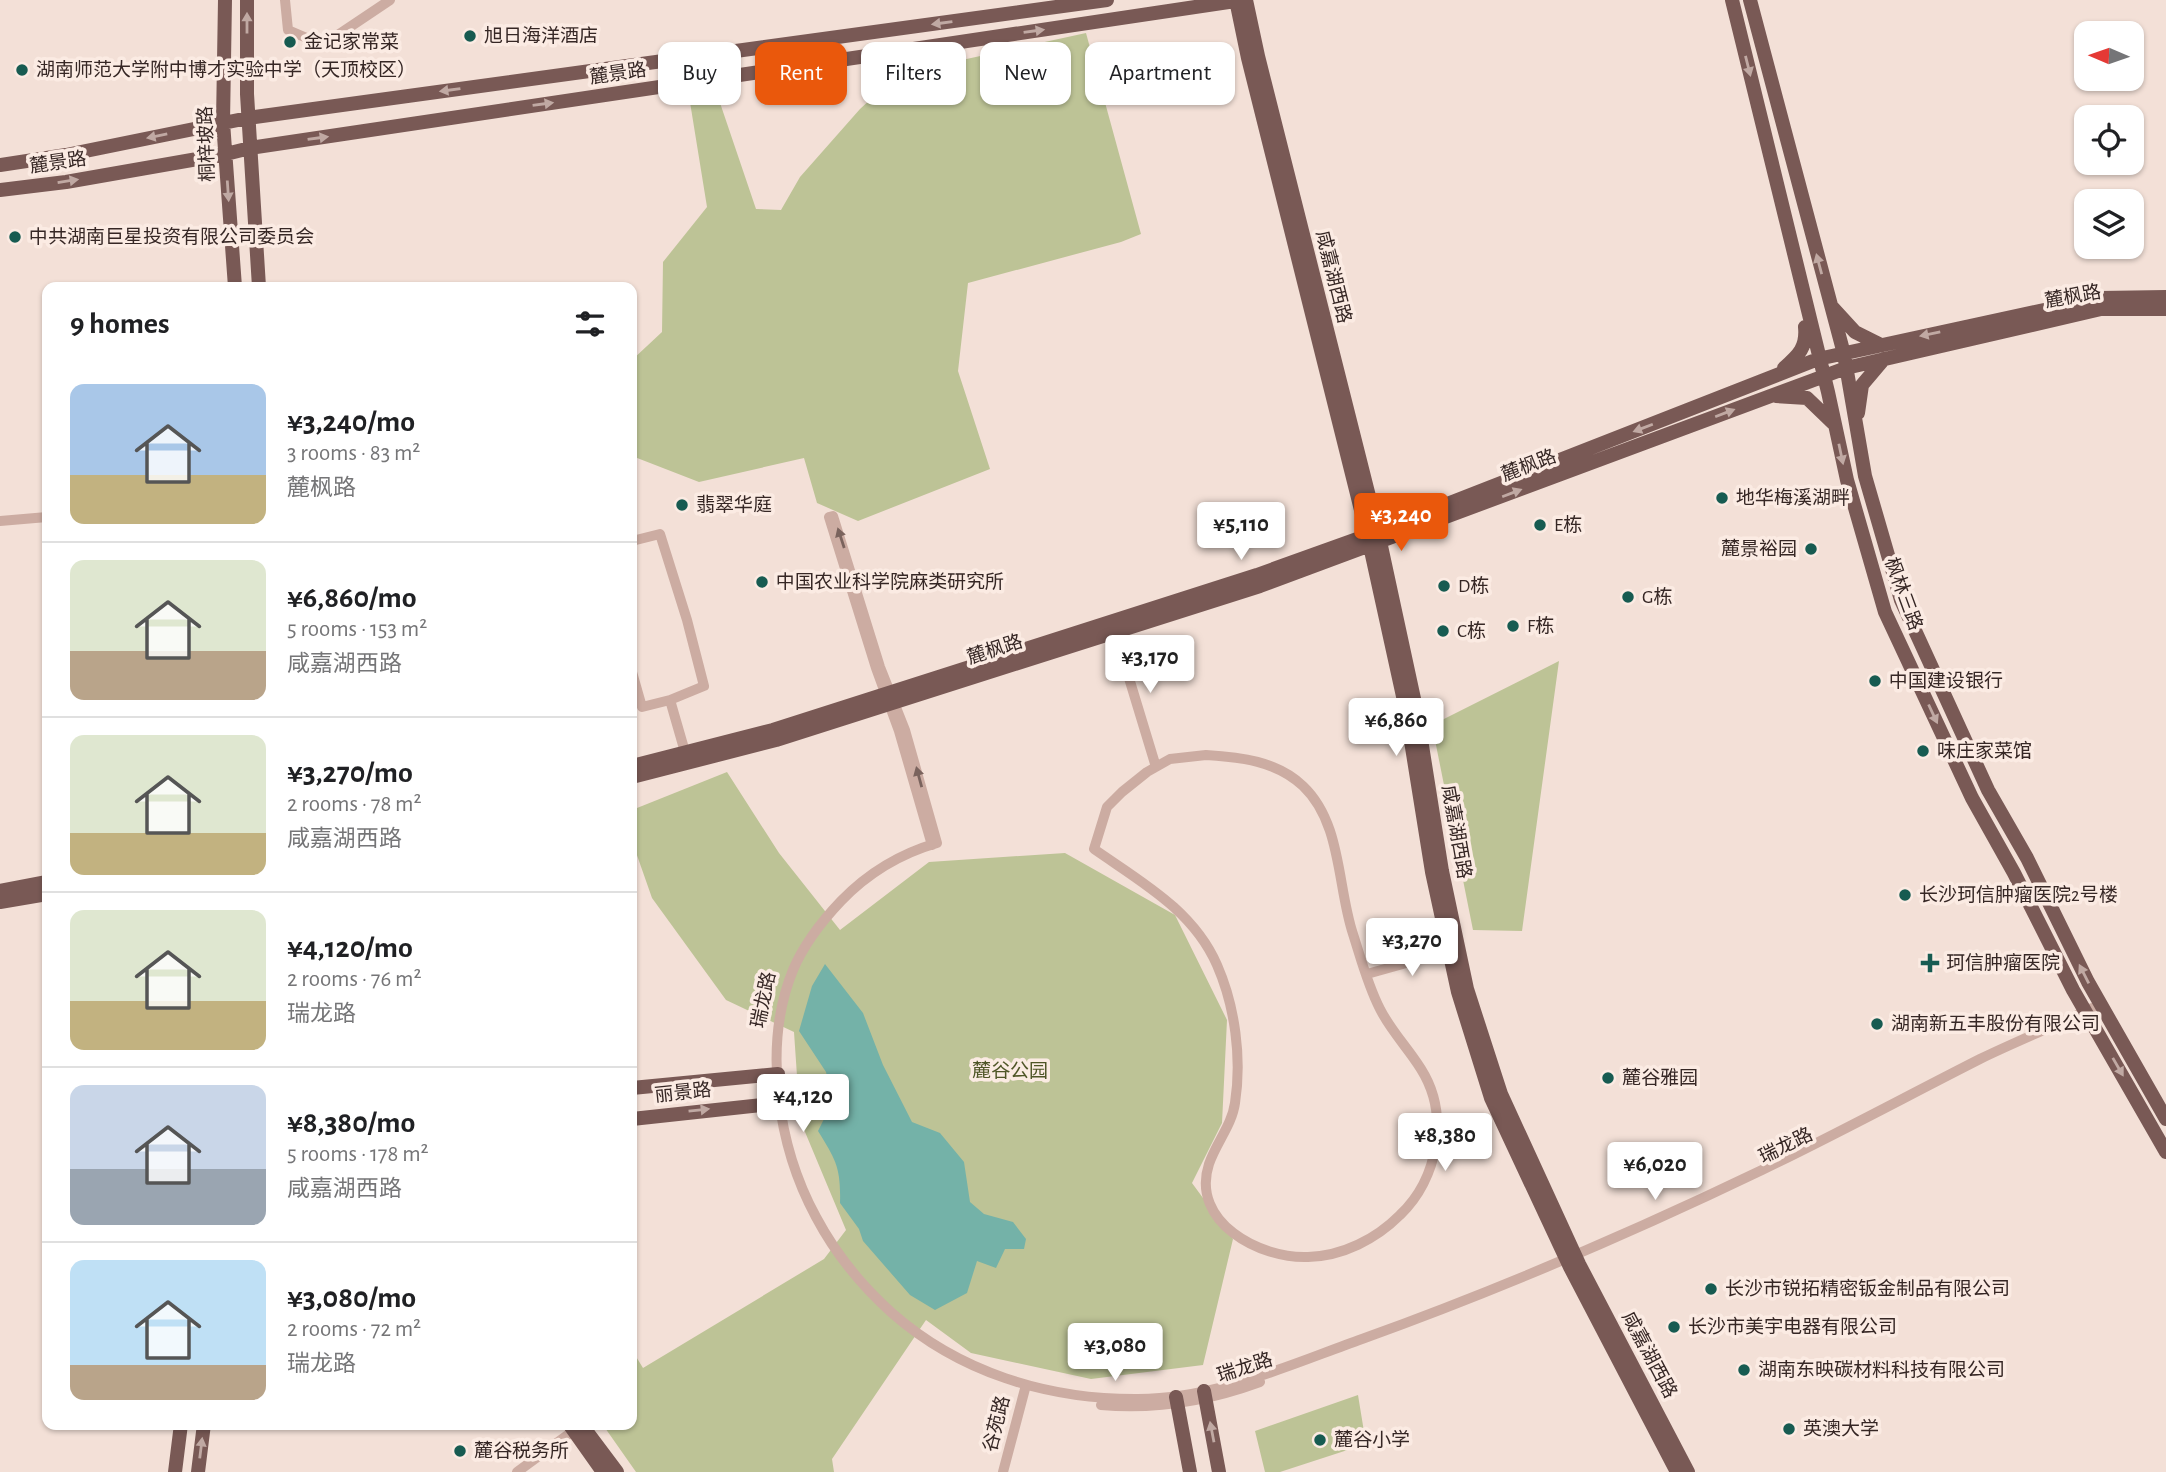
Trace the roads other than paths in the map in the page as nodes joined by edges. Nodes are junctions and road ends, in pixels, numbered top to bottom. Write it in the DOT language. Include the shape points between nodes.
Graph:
graph roads {
  1 [pos="225,0"];
  2 [pos="247,0"];
  3 [pos="285,0"];
  4 [pos="390,0"];
  5 [pos="1107,0"];
  6 [pos="1240,0"];
  7 [pos="1732,0"];
  8 [pos="1749,0"];
  9 [pos="248,118"];
  10 [pos="223,122"];
  11 [pos="250,148"];
  12 [pos="226,154"];
  13 [pos="0,164"];
  14 [pos="0,190"];
  15 [pos="235,282"];
  16 [pos="259,282"];
  17 [pos="1800,284"];
  18 [pos="2166,297"];
  19 [pos="1830,305"];
  20 [pos="2166,309"];
  21 [pos="1882,352"];
  22 [pos="1818,359"];
  23 [pos="1845,361"];
  24 [pos="1776,376"];
  25 [pos="1823,376"];
  26 [pos="1771,395"];
  27 [pos="1835,425"];
  28 [pos="1857,429"];
  29 [pos="42,517"];
  30 [pos="0,521"];
  31 [pos="1374,539"];
  32 [pos="637,540"];
  33 [pos="1115,632"];
  34 [pos="890,698"];
  35 [pos="670,701"];
  36 [pos="637,709"];
  37 [pos="684,752"];
  38 [pos="637,765"];
  39 [pos="1156,767"];
  40 [pos="637,776"];
  41 [pos="42,883"];
  42 [pos="0,891"];
  43 [pos="42,895"];
  44 [pos="0,902"];
  45 [pos="1449,951"];
  46 [pos="1367,974"];
  47 [pos="2102,1007"];
  48 [pos="2087,1014"];
  49 [pos="775,1074"];
  50 [pos="637,1088"];
  51 [pos="777,1103"];
  52 [pos="637,1118"];
  53 [pos="2166,1119"];
  54 [pos="2166,1152"];
  55 [pos="1572,1259"];
  56 [pos="1027,1389"];
  57 [pos="1205,1395"];
  58 [pos="1177,1401"];
  59 [pos="180,1430"];
  60 [pos="203,1430"];
  61 [pos="570,1430"];
  62 [pos="576,1430"];
  63 [pos="577,1430"];
  64 [pos="175,1472"];
  65 [pos="198,1472"];
  66 [pos="517,1472"];
  67 [pos="603,1472"];
  68 [pos="617,1472"];
  69 [pos="1003,1472"];
  70 [pos="1009,1472"];
  71 [pos="1190,1472"];
  72 [pos="1219,1472"];
  73 [pos="1676,1472"];
  74 [pos="1688,1472"];
  1 -- 10 [label="main road, 桐梓坡路"];
  9 -- 2 [label="main road, one-way"];
  3 -- 4 [label="street" via="288,30 323,45"];
  5 -- 9 [label="main road, 麓景路, one-way"];
  11 -- 6 [label="main road, 麓景路, one-way"];
  6 -- 31 [label="main road, 咸嘉湖西路" via="1248,58"];
  7 -- 17 [label="main road, 枫林三路, one-way"];
  19 -- 8 [label="main road, 枫林三路, one-way"];
  9 -- 10 [label="main road, 麓景路"];
  9 -- 11 [label="main road"];
  10 -- 12 [label="main road, 桐梓坡路"];
  10 -- 13 [label="main road, 麓景路, one-way"];
  11 -- 12 [label="main road, 麓景路"];
  11 -- 16 [label="main road"];
  14 -- 12 [label="main road, 麓景路, one-way"];
  12 -- 15 [label="main road, 桐梓坡路, one-way"];
  17 -- 22 [label="main road, 枫林三路"];
  17 -- 24 [label="main road" via="1806,341"];
  18 -- 21 [label="main road, 麓枫路, one-way" via="2100,298"];
  19 -- 21 [label="main road"];
  19 -- 23 [label="main road, 枫林三路"];
  20 -- 21 [label="main road, 麓枫路" via="2101,309"];
  21 -- 23 [label="main road, 麓枫路"];
  21 -- 28 [label="main road" via="1861,385"];
  22 -- 23 [label="main road"];
  22 -- 24 [label="main road"];
  22 -- 25 [label="main road, 枫林三路"];
  23 -- 25 [label="main road, 麓枫路"];
  23 -- 28 [label="main road, 枫林三路"];
  24 -- 31 [label="main road, one-way"];
  25 -- 26 [label="main road, 麓枫路"];
  25 -- 27 [label="main road, 枫林三路"];
  26 -- 27 [label="main road" via="1807,398"];
  31 -- 26 [label="main road, 麓枫路, one-way"];
  27 -- 48 [label="main road, 枫林三路, one-way" via="1885,612 1972,798"];
  47 -- 28 [label="main road, 枫林三路, one-way" via="1988,790 1901,600 1865,476"];
  29 -- 30 [label="street"];
  31 -- 33 [label="main road, 麓枫路" via="1260,586"];
  31 -- 34 [label="main road"];
  31 -- 45 [label="main road, 咸嘉湖西路"];
  31 -- 55 [label="main road, 咸嘉湖西路" via="1416,708 1467,989 1501,1094"];
  32 -- 35 [label="street" via="660,534 704,686"];
  33 -- 34 [label="main road, 麓枫路"];
  33 -- 39 [label="street"];
  34 -- 34 [label="street, one-way" via="833,516 829,517"];
  34 -- 37 [label="main road"];
  34 -- 40 [label="main road, 麓枫路" via="776,740"];
  34 -- 49 [label="street, 瑞龙路" via="934,842 869,876 808,941 784,998"];
  35 -- 36 [label="street"];
  35 -- 37 [label="street"];
  37 -- 38 [label="main road"];
  39 -- 46 [label="street" via="1170,759 1242,757 1301,784 1319,803 1332,836 1352,931"];
  39 -- 46 [label="street" via="1107,807 1094,849 1176,909 1194,926 1216,964 1231,1012 1237,1086 1235,1107 1208,1167 1206,1190 1212,1212 1227,1230 1276,1254 1312,1257 1363,1242 1386,1229 1410,1206 1427,1178 1438,1119 1432,1096 1423,1072 1378,1006"];
  41 -- 42 [label="main road"];
  43 -- 44 [label="main road"];
  45 -- 46 [label="street"];
  45 -- 55 [label="main road, 咸嘉湖西路" via="1491,1097"];
  47 -- 48 [label="street, 瑞龙路"];
  47 -- 53 [label="main road, 枫林三路"];
  48 -- 54 [label="main road, 枫林三路, one-way"];
  48 -- 55 [label="street, 瑞龙路" via="1760,1178"];
  49 -- 50 [label="main road, 丽景路"];
  49 -- 51 [label="street, 瑞龙路"];
  52 -- 51 [label="main road, 丽景路, one-way"];
  51 -- 56 [label="street, 瑞龙路" via="795,1185 823,1241 844,1269 888,1316 929,1348 971,1372"];
  55 -- 57 [label="street, 瑞龙路" via="1462,1309 1245,1388"];
  55 -- 73 [label="main road, 咸嘉湖西路"];
  55 -- 74 [label="main road, 咸嘉湖西路"];
  56 -- 58 [label="street, 瑞龙路" via="1107,1399"];
  56 -- 69 [label="street, 谷苑路"];
  56 -- 70 [label="street, 谷苑路"];
  57 -- 58 [label="street, 瑞龙路"];
  72 -- 57 [label="main road, one-way"];
  58 -- 71 [label="main road"];
  59 -- 64 [label="main road"];
  65 -- 60 [label="main road, one-way"];
  61 -- 66 [label="street"];
  62 -- 67 [label="main road"];
  63 -- 68 [label="main road"];
}
